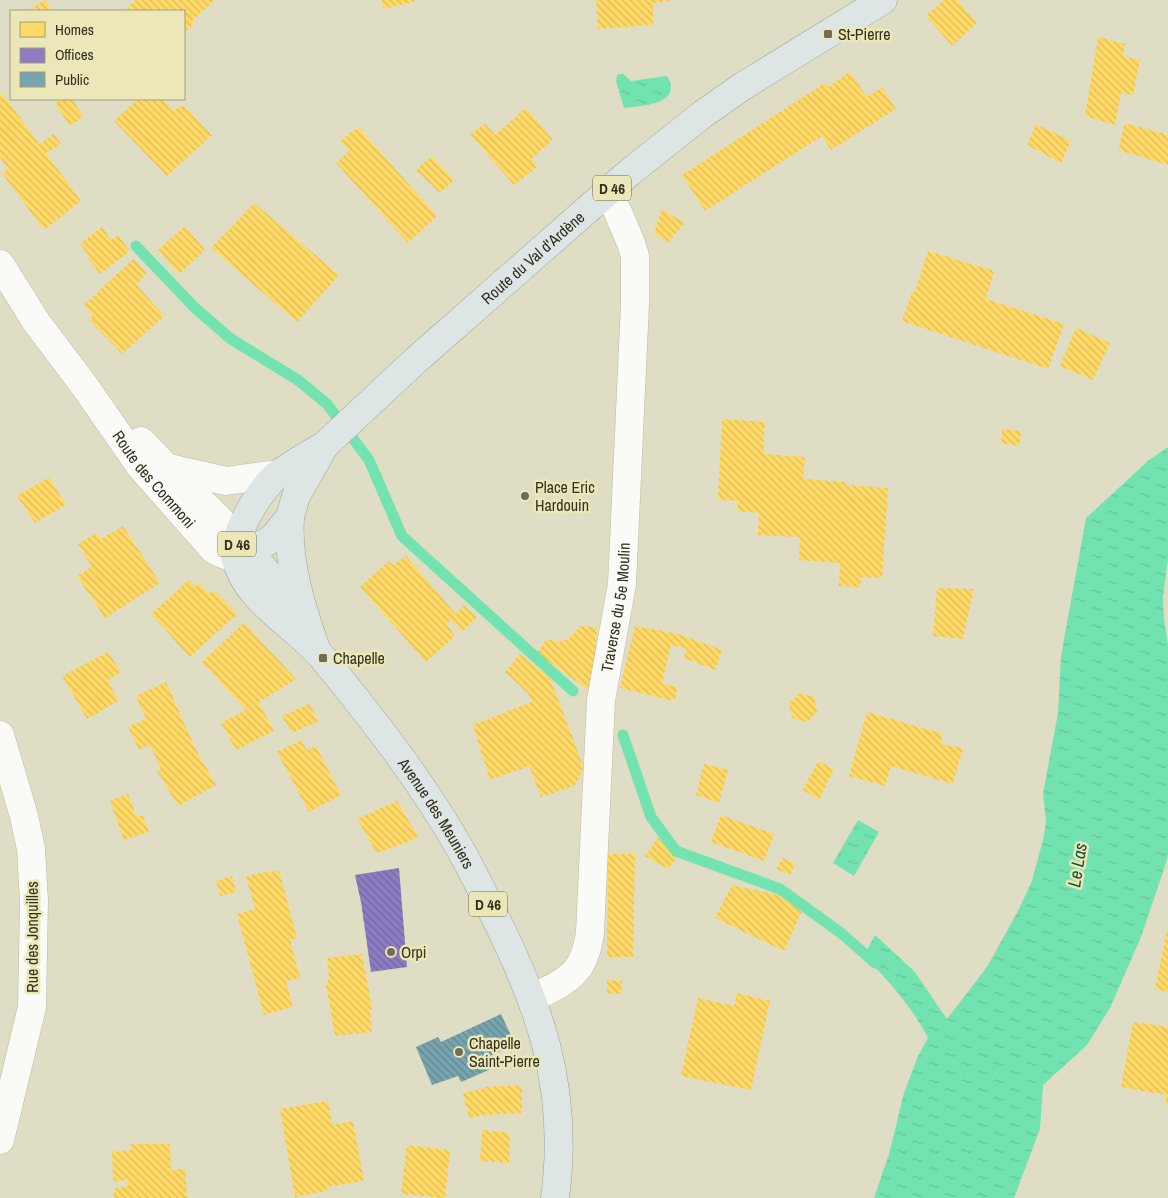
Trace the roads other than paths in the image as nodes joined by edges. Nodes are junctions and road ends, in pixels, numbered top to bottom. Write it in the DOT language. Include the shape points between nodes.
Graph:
graph roads {
  1 [pos="883,0"];
  2 [pos="606,193"];
  3 [pos="0,266"];
  4 [pos="86,388"];
  5 [pos="325,445"];
  6 [pos="166,467"];
  7 [pos="278,474"];
  8 [pos="290,517"];
  9 [pos="241,549"];
  10 [pos="306,620"];
  11 [pos="316,650"];
  12 [pos="0,734"];
  13 [pos="532,998"];
  14 [pos="0,1140"];
  15 [pos="555,1198"];
  1 -- 2 [label="main road, Route du Val d'Ardène / D 46" via="743,86 685,128"];
  2 -- 5 [label="main road, Route du Val d'Ardène / D 46"];
  2 -- 13 [label="street, Traverse du 5e Moulin" via="631,243 635,304 622,584 601,700 589,945 576,970 558,985"];
  3 -- 4 [label="street, Route des Commoni" via="37,323"];
  4 -- 6 [label="street, Route des Commoni"];
  4 -- 9 [label="street, Route des Commoni" via="140,466 214,550 225,555"];
  5 -- 7 [label="main road, D 46"];
  5 -- 8 [label="main road, D 46" via="296,496"];
  6 -- 7 [label="street, Route des Commoni" via="226,481"];
  6 -- 9 [label="street, Route des Commoni"];
  7 -- 9 [label="main road, D 46" via="244,520"];
  8 -- 9 [label="main road" via="272,539"];
  8 -- 10 [label="main road, Avenue des Meuniers / D 46" via="290,558"];
  9 -- 10 [label="main road"];
  9 -- 11 [label="main road, Avenue des Meuniers / D 46" via="241,572 249,586"];
  10 -- 11 [label="main road, Avenue des Meuniers / D 46"];
  11 -- 13 [label="main road, Avenue des Meuniers / D 46" via="391,743 423,789 454,839 506,939"];
  12 -- 14 [label="street, Rue des Jonquilles" via="18,791 31,849 34,910 32,1007"];
  13 -- 15 [label="main road, Avenue des Meuniers / D 46" via="543,1030 556,1092 559,1152"];
}
